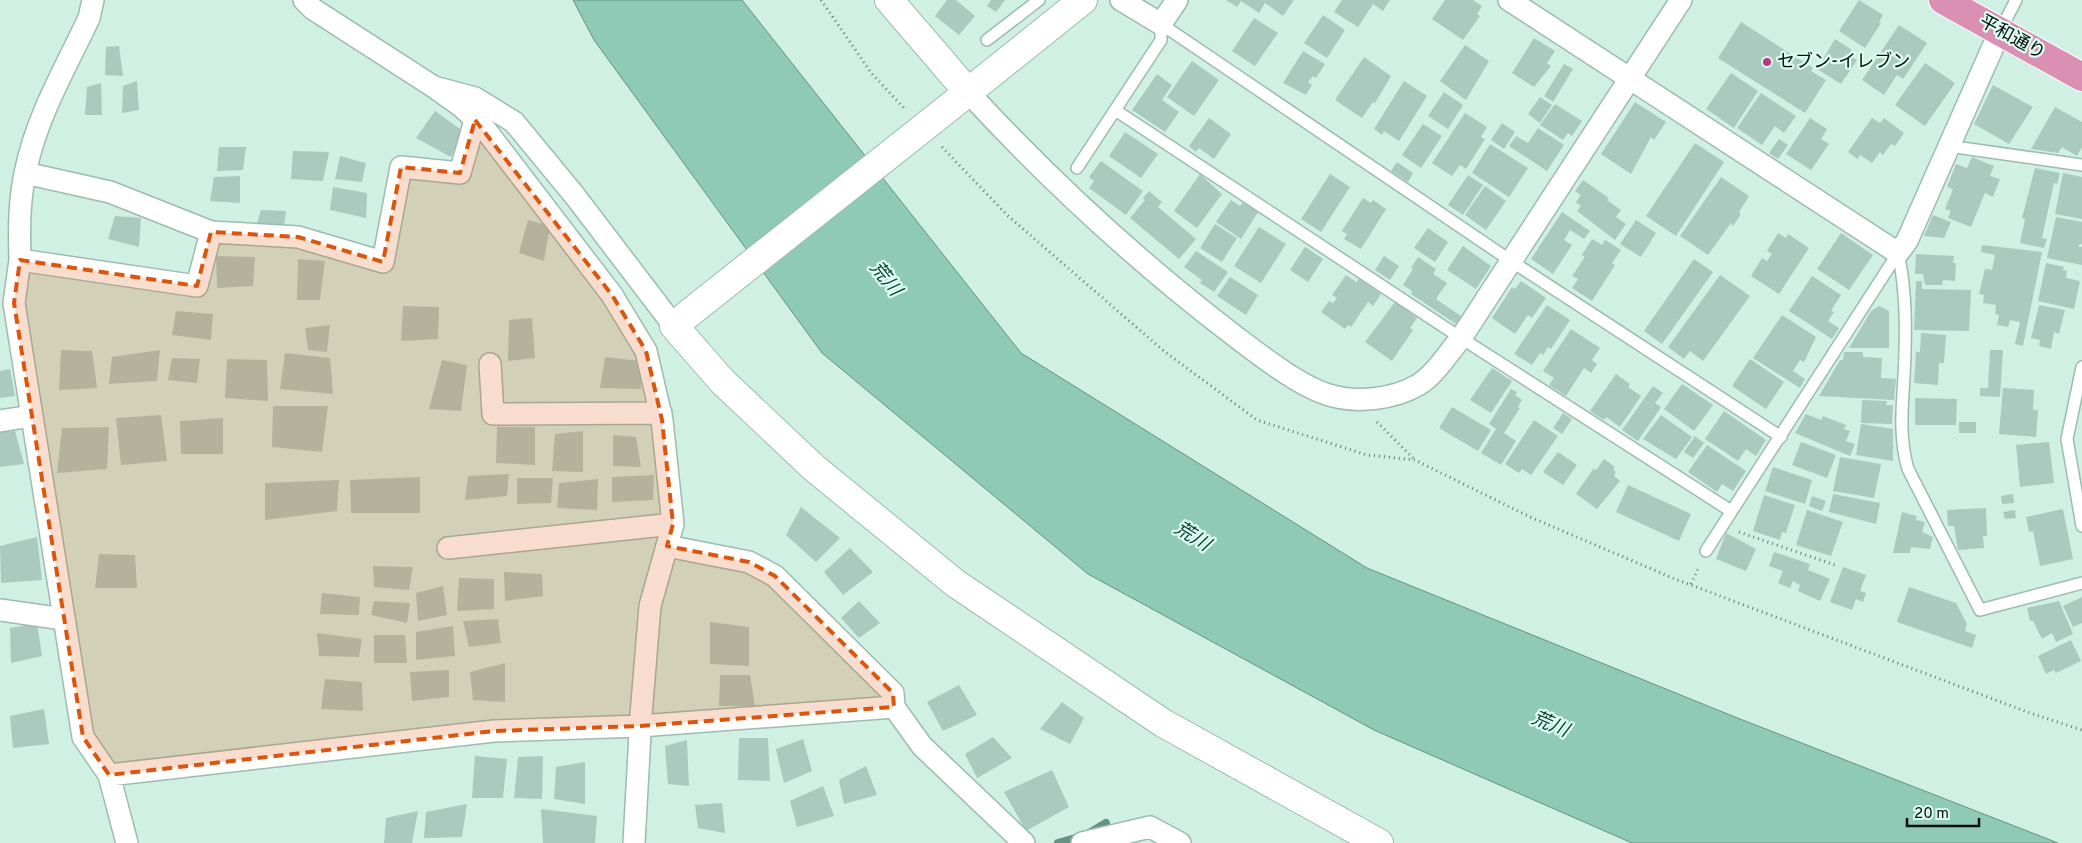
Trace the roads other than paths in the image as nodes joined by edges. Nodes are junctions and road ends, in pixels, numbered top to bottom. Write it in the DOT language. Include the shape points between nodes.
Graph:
graph roads {
  1 [pos="93,0"];
  2 [pos="304,0"];
  3 [pos="889,0"];
  4 [pos="1039,0"];
  5 [pos="1083,0"];
  6 [pos="1121,0"];
  7 [pos="1177,0"];
  8 [pos="1509,0"];
  9 [pos="1681,0"];
  10 [pos="1943,0"];
  11 [pos="2016,0"];
  12 [pos="1161,24"];
  13 [pos="2000,31"];
  14 [pos="986,40"];
  15 [pos="2082,77"];
  16 [pos="1628,78"];
  17 [pos="434,87"];
  18 [pos="968,92"];
  19 [pos="1115,110"];
  20 [pos="475,120"];
  21 [pos="1948,146"];
  22 [pos="2082,165"];
  23 [pos="1077,168"];
  24 [pos="25,173"];
  25 [pos="211,232"];
  26 [pos="1898,254"];
  27 [pos="20,260"];
  28 [pos="1511,261"];
  29 [pos="7,303"];
  30 [pos="683,319"];
  31 [pos="1461,338"];
  32 [pos="490,364"];
  33 [pos="2082,367"];
  34 [pos="661,413"];
  35 [pos="32,416"];
  36 [pos="0,421"];
  37 [pos="1781,436"];
  38 [pos="1730,511"];
  39 [pos="673,524"];
  40 [pos="2082,526"];
  41 [pos="667,546"];
  42 [pos="448,548"];
  43 [pos="1706,551"];
  44 [pos="2082,583"];
  45 [pos="0,610"];
  46 [pos="63,619"];
  47 [pos="894,707"];
  48 [pos="640,726"];
  49 [pos="109,775"];
  50 [pos="126,839"];
  51 [pos="1021,840"];
  52 [pos="634,843"];
  53 [pos="1082,843"];
  54 [pos="1180,843"];
  55 [pos="1379,843"];
  1 -- 24 [label="street" via="89,18 39,125"];
  2 -- 17 [label="street"];
  3 -- 18 [label="street"];
  4 -- 14 [label="lane"];
  5 -- 18 [label="street"];
  6 -- 12 [label="street"];
  7 -- 12 [label="street"];
  8 -- 16 [label="street"];
  9 -- 16 [label="street"];
  10 -- 13 [label="highway, 平和通り"];
  11 -- 13 [label="lane"];
  12 -- 19 [label="lane" via="1162,40"];
  12 -- 28 [label="lane"];
  13 -- 15 [label="highway, 平和通り"];
  13 -- 21 [label="street"];
  16 -- 26 [label="street"];
  16 -- 28 [label="street"];
  17 -- 20 [label="street"];
  17 -- 30 [label="street" via="475,98 514,122"];
  18 -- 30 [label="street, bridge"];
  18 -- 31 [label="street" via="1081,208 1198,308 1265,359 1304,383 1332,396 1354,399 1391,396 1418,385"];
  19 -- 23 [label="lane"];
  19 -- 31 [label="lane"];
  20 -- 25 [label="street" via="460,173 401,167 383,262 298,237"];
  20 -- 34 [label="street" via="612,295 646,351"];
  21 -- 22 [label="lane"];
  21 -- 26 [label="street"];
  24 -- 25 [label="street" via="110,192"];
  24 -- 27 [label="street" via="19,218"];
  25 -- 27 [label="street" via="197,286"];
  26 -- 37 [label="lane"];
  26 -- 44 [label="lane" via="1902,270 1905,348 1904,454 1908,469 1980,610"];
  27 -- 29 [label="street"];
  28 -- 31 [label="street"];
  28 -- 37 [label="lane"];
  29 -- 35 [label="street"];
  30 -- 55 [label="street" via="722,381 813,467 955,583 1163,723"];
  31 -- 38 [label="lane"];
  32 -- 34 [label="street" via="493,414"];
  33 -- 40 [label="lane" via="2067,439"];
  34 -- 39 [label="street"];
  35 -- 36 [label="street"];
  35 -- 46 [label="street"];
  37 -- 38 [label="lane"];
  38 -- 43 [label="lane"];
  39 -- 41 [label="street"];
  39 -- 42 [label="street"];
  41 -- 47 [label="street" via="749,562 775,576 893,693"];
  41 -- 48 [label="street" via="650,606"];
  45 -- 46 [label="street"];
  46 -- 49 [label="street" via="82,737"];
  47 -- 48 [label="street"];
  47 -- 51 [label="street" via="922,746"];
  48 -- 49 [label="street" via="494,731"];
  48 -- 52 [label="street"];
  49 -- 50 [label="street"];
  53 -- 54 [label="street" via="1150,827"];
}
